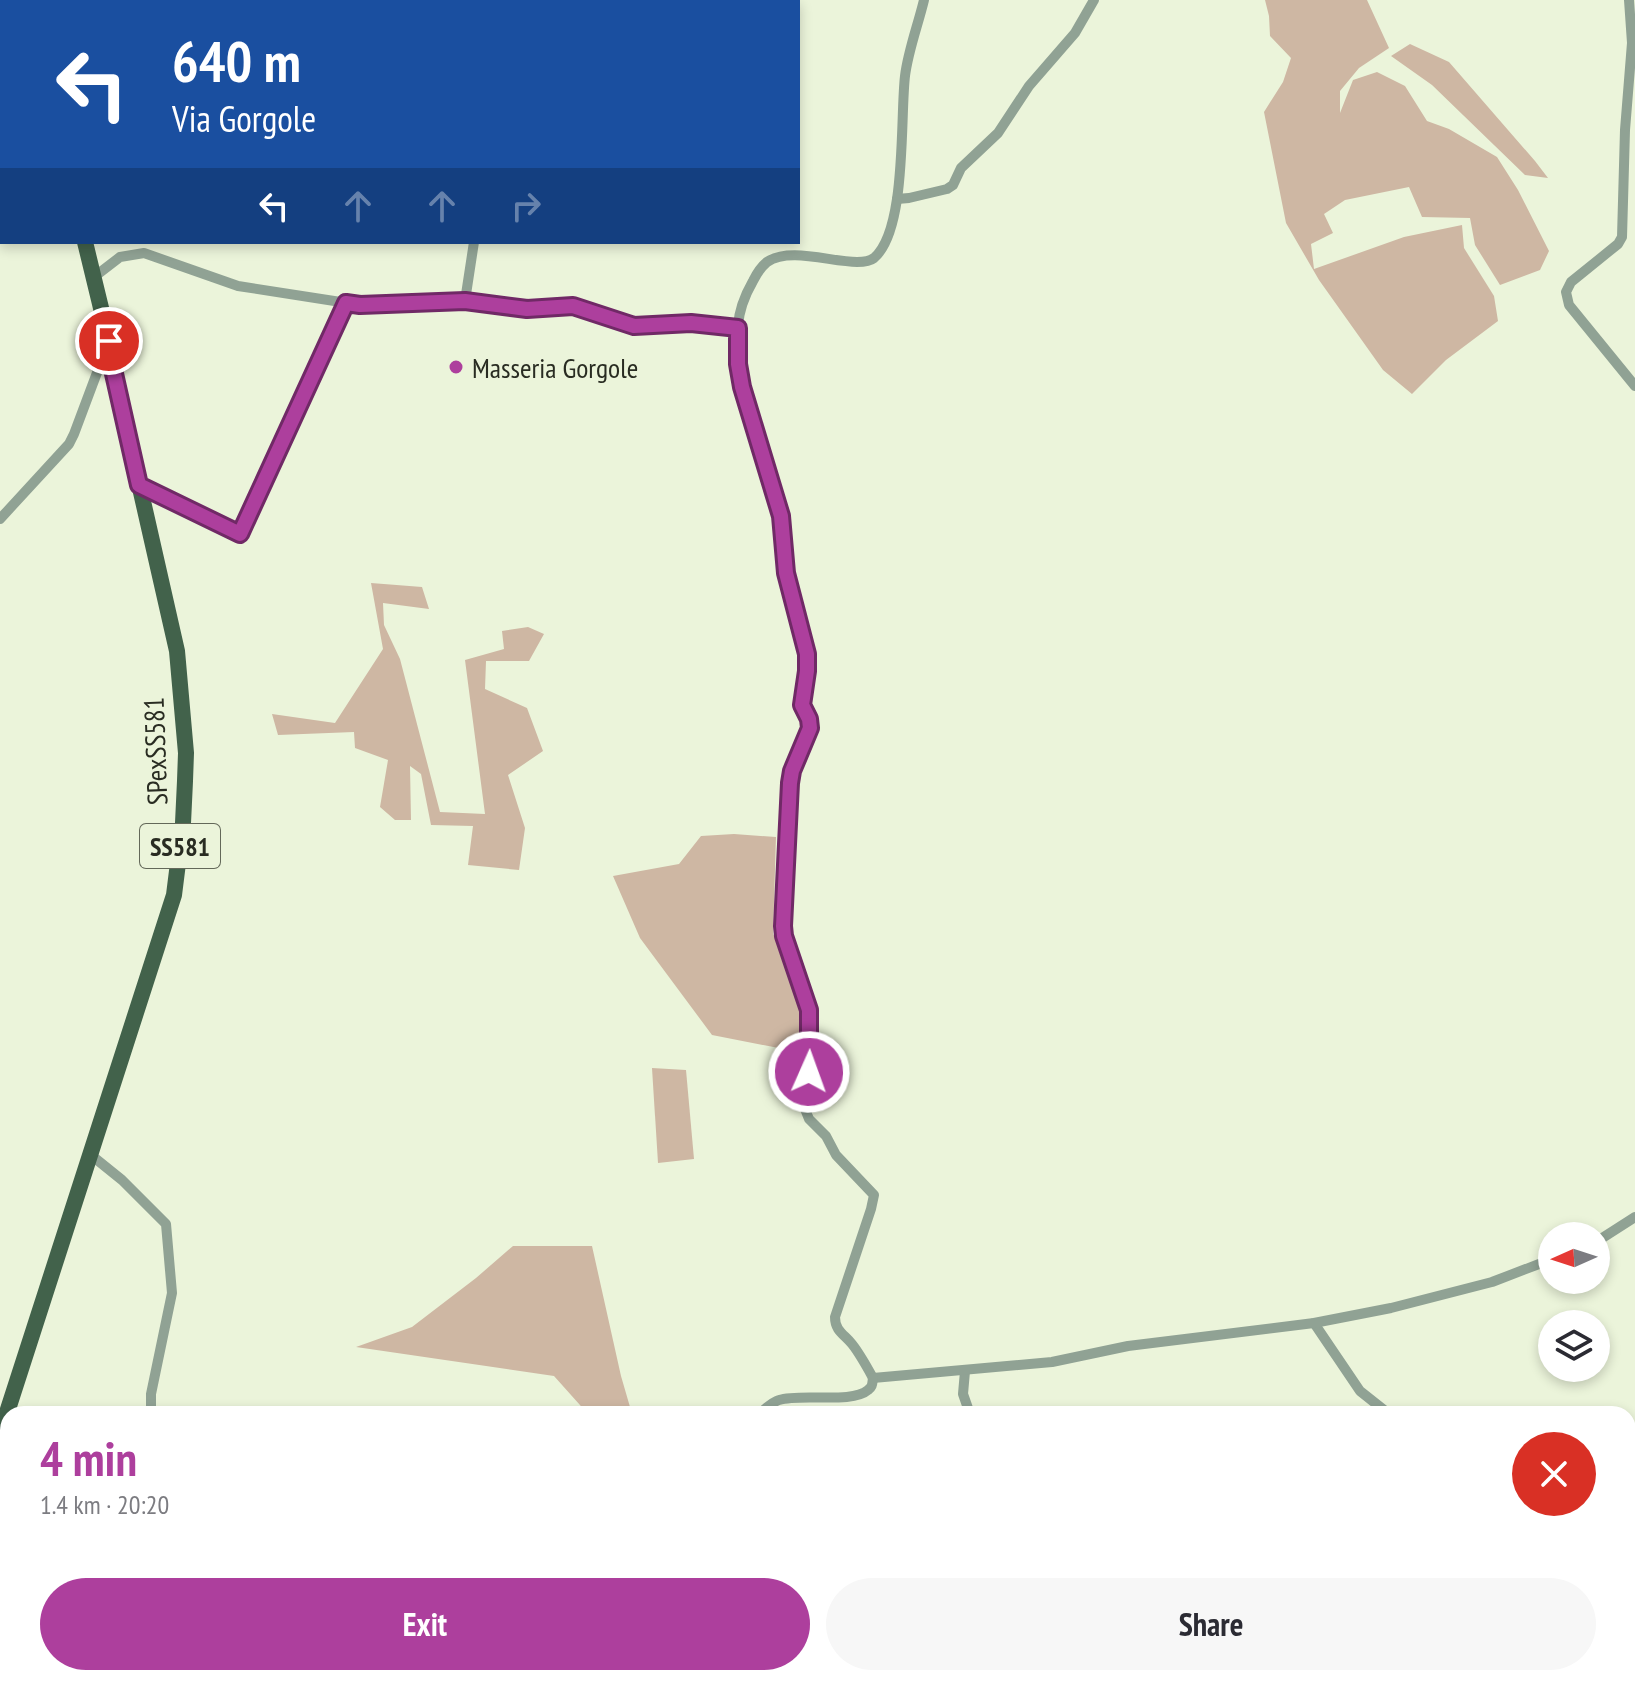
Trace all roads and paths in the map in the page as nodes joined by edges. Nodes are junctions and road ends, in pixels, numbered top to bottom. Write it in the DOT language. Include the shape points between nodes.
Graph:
graph roads {
  1 [pos="924,0"];
  2 [pos="1094,0"];
  3 [pos="1629,0"];
  4 [pos="897,199"];
  5 [pos="86,244"];
  6 [pos="474,244"];
  7 [pos="94,277"];
  8 [pos="465,301"];
  9 [pos="346,303"];
  10 [pos="738,328"];
  11 [pos="109,341"];
  12 [pos="1635,386"];
  13 [pos="139,485"];
  14 [pos="0,519"];
  15 [pos="91,1155"];
  16 [pos="1635,1217"];
  17 [pos="1610,1233"];
  18 [pos="1538,1264"];
  19 [pos="1314,1323"];
  20 [pos="965,1371"];
  21 [pos="873,1378"];
  22 [pos="9,1406"];
  23 [pos="151,1406"];
  24 [pos="769,1406"];
  25 [pos="967,1406"];
  26 [pos="1379,1406"];
  1 -- 4 [label="street" via="905,74"];
  2 -- 4 [label="street" via="1075,33 1029,86 998,133 961,168 953,185"];
  3 -- 12 [label="street" via="1632,43 1622,237 1566,292 1569,305"];
  4 -- 10 [label="street" via="874,259 849,262 791,255 767,262 745,295"];
  5 -- 7 [label="main road, SPexSS581 / SS581"];
  6 -- 8 [label="street"];
  7 -- 9 [label="street" via="120,257 144,253 238,286"];
  7 -- 11 [label="main road, SPexSS581 / SS581"];
  8 -- 9 [label="street"];
  8 -- 10 [label="street" via="527,309 573,306 634,326 691,323"];
  9 -- 13 [label="street" via="240,534"];
  10 -- 21 [label="street" via="742,387 781,516 786,573 807,654 802,705 810,728 790,783 783,926 809,1010 805,1109 836,1155 874,1195 835,1317 838,1330"];
  11 -- 13 [label="main road, SPexSS581 / SS581"];
  11 -- 14 [label="street" via="69,444"];
  13 -- 15 [label="main road, SPexSS581 / SS581" via="177,651 186,753 183,823 174,895"];
  15 -- 22 [label="main road, SPexSS581 / SS581"];
  15 -- 23 [label="street" via="166,1224 172,1293"];
  16 -- 17 [label="street"];
  18 -- 19 [label="street" via="1492,1282"];
  19 -- 20 [label="street"];
  19 -- 26 [label="street" via="1360,1391"];
  20 -- 21 [label="street"];
  20 -- 25 [label="street"];
  21 -- 24 [label="street" via="864,1392 776,1400"];
}
